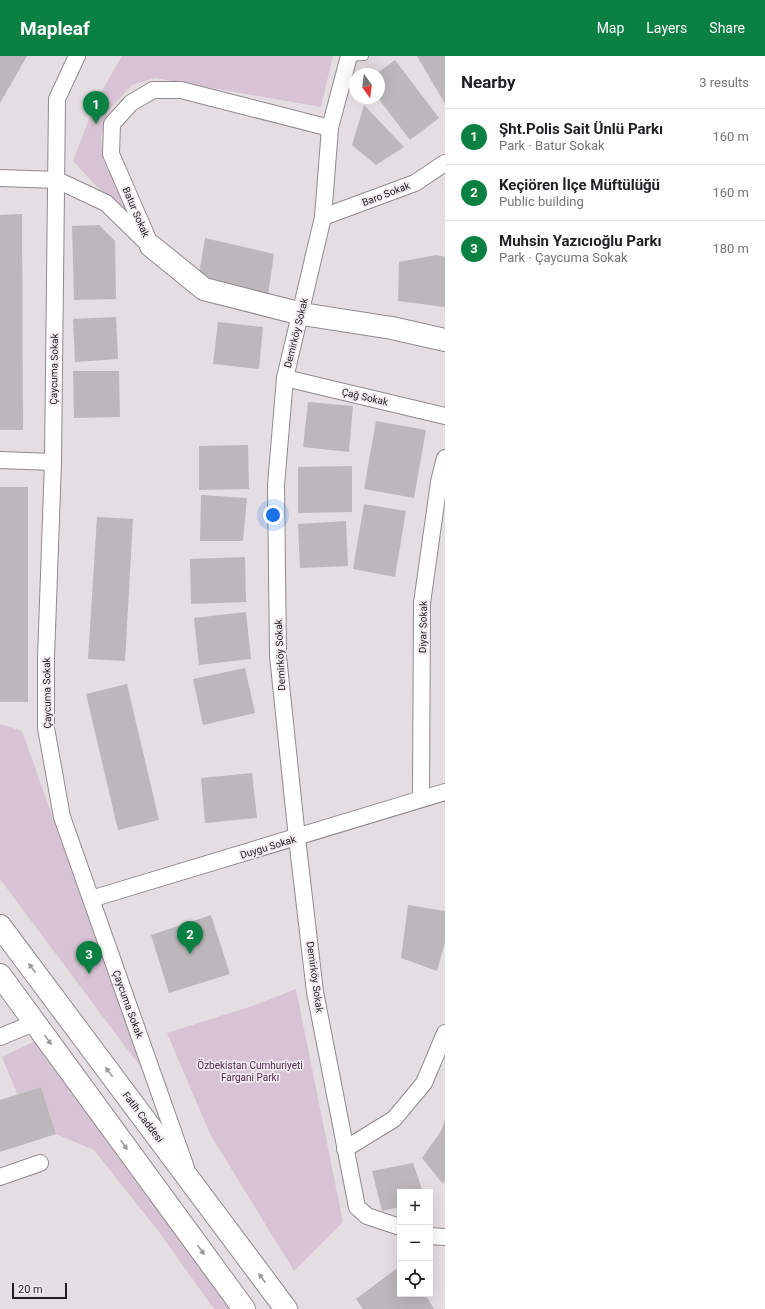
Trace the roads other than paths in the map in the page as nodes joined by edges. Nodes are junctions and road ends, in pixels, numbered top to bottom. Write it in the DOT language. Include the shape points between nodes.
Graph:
graph roads {
  1 [pos="78,56"];
  2 [pos="354,56"];
  3 [pos="330,128"];
  4 [pos="445,163"];
  5 [pos="0,178"];
  6 [pos="57,180"];
  7 [pos="323,217"];
  8 [pos="151,246"];
  9 [pos="302,314"];
  10 [pos="445,340"];
  11 [pos="285,378"];
  12 [pos="445,416"];
  13 [pos="445,458"];
  14 [pos="0,460"];
  15 [pos="53,462"];
  16 [pos="445,792"];
  17 [pos="421,798"];
  18 [pos="297,838"];
  19 [pos="91,899"];
  20 [pos="0,926"];
  21 [pos="0,975"];
  22 [pos="36,1022"];
  23 [pos="445,1032"];
  24 [pos="0,1037"];
  25 [pos="345,1149"];
  26 [pos="40,1163"];
  27 [pos="0,1177"];
  28 [pos="191,1183"];
  29 [pos="397,1226"];
  30 [pos="433,1236"];
  31 [pos="445,1237"];
  32 [pos="244,1309"];
  33 [pos="286,1309"];
  1 -- 6 [label="street, Çaycuma Sokak" via="57,99"];
  2 -- 3 [label="street, Demirköy Sokak"];
  3 -- 7 [label="street, Demirköy Sokak"];
  3 -- 8 [label="street, Batur Sokak" via="182,90 153,90 131,103 112,124 111,154"];
  4 -- 7 [label="street, Baro Sokak" via="415,183"];
  5 -- 6 [label="street"];
  6 -- 8 [label="street" via="106,203"];
  6 -- 15 [label="street, Çaycuma Sokak"];
  7 -- 9 [label="street, Demirköy Sokak"];
  8 -- 9 [label="main road, Batur Sokak" via="204,289"];
  9 -- 10 [label="main road, Batur Sokak" via="392,328"];
  9 -- 11 [label="street, Demirköy Sokak"];
  11 -- 12 [label="street, Çağ Sokak"];
  11 -- 18 [label="street, Demirköy Sokak" via="276,484 278,656"];
  13 -- 17 [label="street, Diyar Sokak" via="422,603"];
  14 -- 15 [label="street"];
  15 -- 19 [label="street, Çaycuma Sokak" via="46,728 62,817"];
  16 -- 17 [label="street, Duygu Sokak"];
  17 -- 18 [label="street, Duygu Sokak"];
  18 -- 19 [label="street, Duygu Sokak"];
  18 -- 25 [label="street, Demirköy Sokak" via="316,992"];
  19 -- 28 [label="street, Çaycuma Sokak"];
  28 -- 20 [label="main road, Fatih Caddesi, one-way"];
  21 -- 22 [label="main road"];
  22 -- 24 [label="street"];
  22 -- 32 [label="main road, one-way"];
  23 -- 25 [label="street" via="424,1083 394,1119"];
  25 -- 29 [label="street, Demirköy Sokak" via="356,1207 367,1216"];
  26 -- 27 [label="street"];
  33 -- 28 [label="main road, Fatih Caddesi, one-way"];
  30 -- 31 [label="street"];
}
